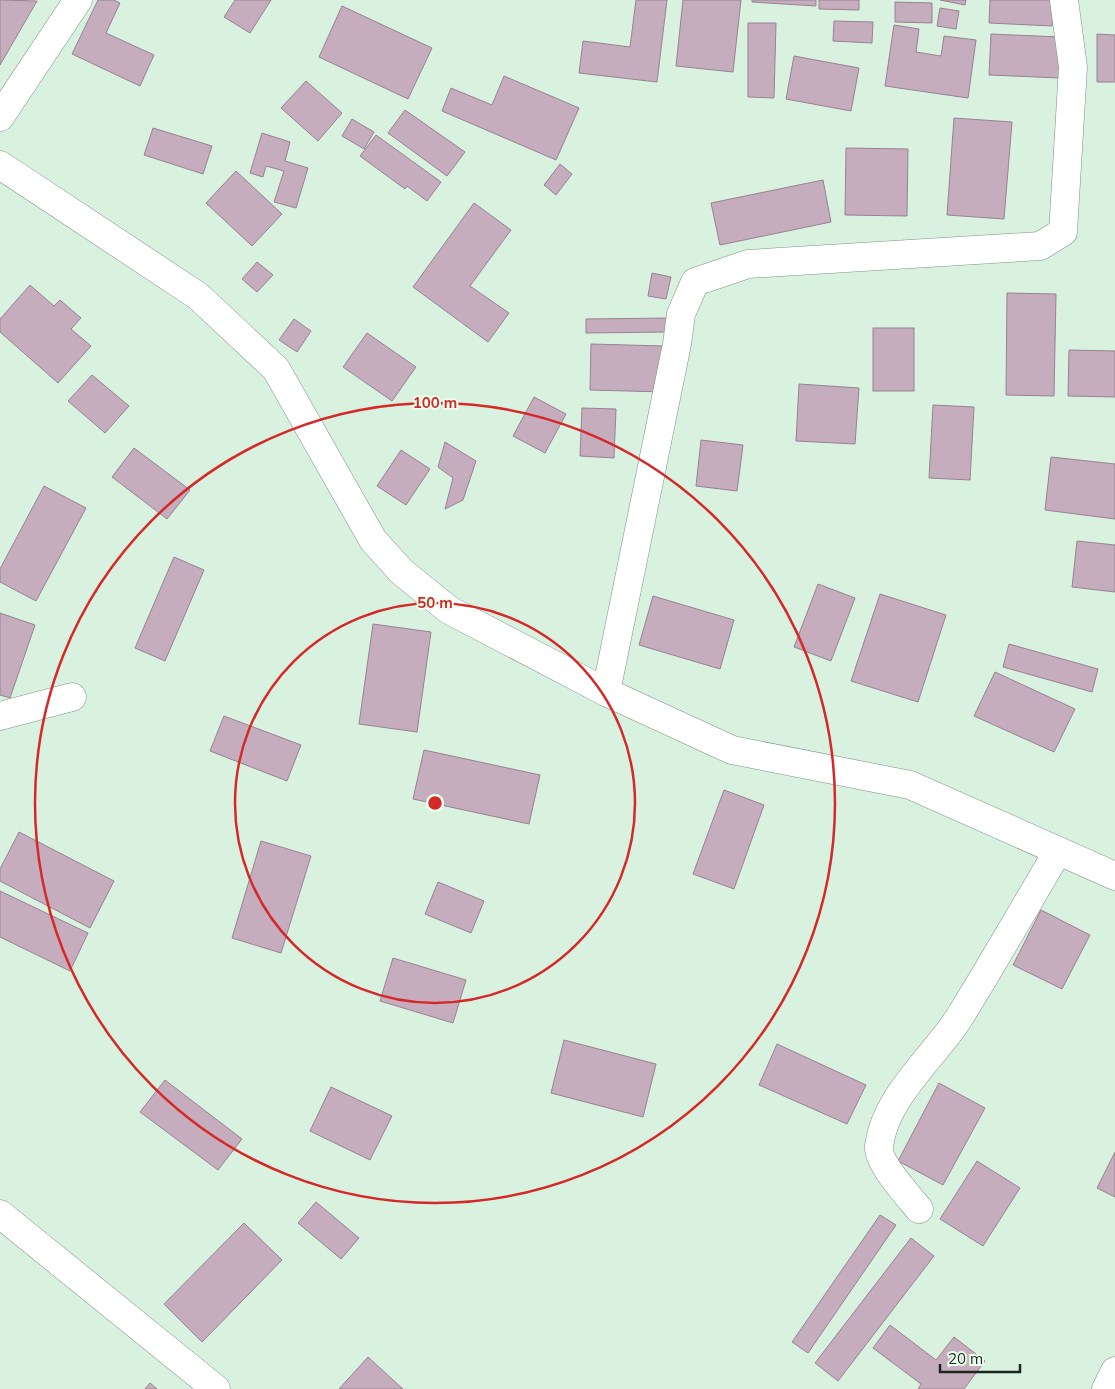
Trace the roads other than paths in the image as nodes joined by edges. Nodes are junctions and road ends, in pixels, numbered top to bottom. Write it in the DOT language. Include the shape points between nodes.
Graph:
graph roads {
  1 [pos="78,0"];
  2 [pos="1064,0"];
  3 [pos="0,117"];
  4 [pos="0,165"];
  5 [pos="606,692"];
  6 [pos="72,697"];
  7 [pos="0,716"];
  8 [pos="1058,851"];
  9 [pos="1115,876"];
  10 [pos="919,1209"];
  11 [pos="0,1214"];
  12 [pos="1115,1371"];
  13 [pos="216,1389"];
  14 [pos="1106,1389"];
  1 -- 3 [label="street"];
  2 -- 5 [label="street" via="1073,67 1063,232 1040,246 748,264 695,282 681,314"];
  4 -- 5 [label="street" via="198,296 276,369 374,540 402,572 449,610"];
  5 -- 8 [label="street" via="732,750 910,785"];
  6 -- 7 [label="street"];
  8 -- 9 [label="street"];
  8 -- 10 [label="street" via="958,1020 897,1099 884,1126 878,1148 890,1174"];
  11 -- 13 [label="street"];
  12 -- 14 [label="street"];
}
